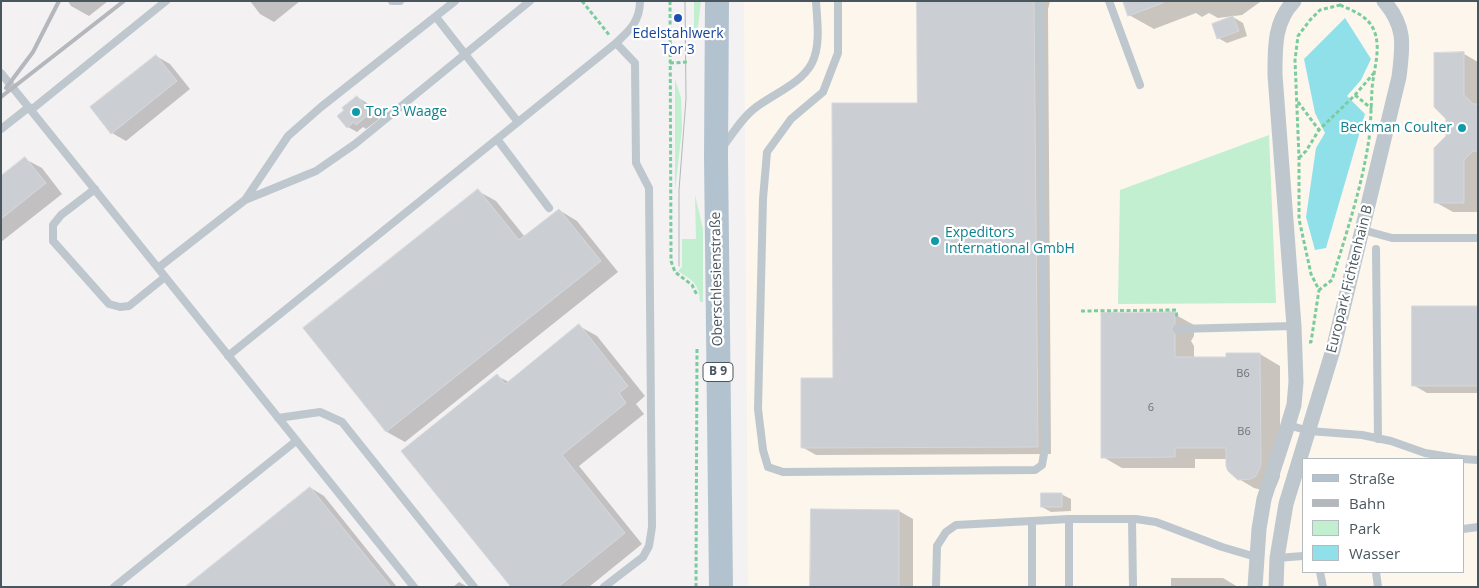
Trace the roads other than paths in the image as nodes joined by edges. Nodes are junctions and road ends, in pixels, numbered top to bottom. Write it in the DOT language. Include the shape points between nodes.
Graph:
graph roads {
  1 [pos="166,1"];
  2 [pos="392,1"];
  3 [pos="400,1"];
  4 [pos="454,1"];
  5 [pos="530,1"];
  6 [pos="640,1"];
  7 [pos="816,1"];
  8 [pos="838,1"];
  9 [pos="1040,1"];
  10 [pos="1110,1"];
  11 [pos="1294,1"];
  12 [pos="1384,1"];
  13 [pos="719,14"];
  14 [pos="436,17"];
  15 [pos="616,43"];
  16 [pos="465,53"];
  17 [pos="1,73"];
  18 [pos="1140,85"];
  19 [pos="30,109"];
  20 [pos="518,122"];
  21 [pos="1,129"];
  22 [pos="497,139"];
  23 [pos="716,157"];
  24 [pos="95,189"];
  25 [pos="245,200"];
  26 [pos="549,208"];
  27 [pos="1362,230"];
  28 [pos="1478,238"];
  29 [pos="1376,249"];
  30 [pos="158,268"];
  31 [pos="165,277"];
  32 [pos="1294,326"];
  33 [pos="1177,329"];
  34 [pos="228,356"];
  35 [pos="278,418"];
  36 [pos="1288,425"];
  37 [pos="1309,431"];
  38 [pos="1378,438"];
  39 [pos="296,442"];
  40 [pos="1457,458"];
  41 [pos="1464,459"];
  42 [pos="1478,460"];
  43 [pos="1132,519"];
  44 [pos="1069,520"];
  45 [pos="1032,522"];
  46 [pos="1478,526"];
  47 [pos="1464,529"];
  48 [pos="1302,556"];
  49 [pos="1256,557"];
  50 [pos="1277,558"];
  51 [pos="1320,573"];
  52 [pos="1376,573"];
  53 [pos="114,587"];
  54 [pos="414,587"];
  55 [pos="474,587"];
  56 [pos="604,587"];
  57 [pos="721,587"];
  58 [pos="936,587"];
  59 [pos="1032,587"];
  60 [pos="1070,587"];
  61 [pos="1134,587"];
  62 [pos="1255,587"];
  63 [pos="1276,587"];
  64 [pos="1323,587"];
  65 [pos="1378,587"];
  1 -- 19 [label="lane"];
  2 -- 3 [label="lane"];
  4 -- 14 [label="lane"];
  5 -- 16 [label="lane"];
  6 -- 15 [label="lane" via="639,15 633,27"];
  7 -- 23 [label="lane" via="817,44 813,62 790,85 754,110"];
  8 -- 9 [label="lane" via="838,52 823,92 791,119 767,152 758,409 768,467 783,472 1035,470 1042,465 1045,438"];
  10 -- 18 [label="lane"];
  11 -- 32 [label="street" via="1278,25 1275,44"];
  12 -- 27 [label="street, Europark Fichtenhain B" via="1401,29 1403,47 1399,77"];
  13 -- 23 [label="main road, Oberschlesienstraße / B 9"];
  14 -- 16 [label="lane"];
  14 -- 25 [label="lane" via="288,136"];
  15 -- 20 [label="lane"];
  15 -- 56 [label="lane" via="635,63 636,163 649,188 652,527 649,546 642,556"];
  16 -- 20 [label="lane"];
  16 -- 25 [label="lane" via="355,144 316,171"];
  17 -- 19 [label="lane"];
  19 -- 21 [label="lane"];
  19 -- 24 [label="lane"];
  20 -- 22 [label="lane"];
  22 -- 26 [label="lane"];
  22 -- 34 [label="lane"];
  23 -- 57 [label="main road, Oberschlesienstraße / B 9"];
  24 -- 30 [label="lane"];
  24 -- 31 [label="lane" via="61,215 53,225 53,241 109,304 129,306"];
  25 -- 30 [label="lane"];
  27 -- 28 [label="lane" via="1392,238"];
  27 -- 37 [label="street, Europark Fichtenhain B" via="1333,350"];
  29 -- 38 [label="lane"];
  30 -- 31 [label="lane"];
  31 -- 34 [label="lane"];
  32 -- 33 [label="lane"];
  32 -- 36 [label="street" via="1296,382"];
  34 -- 35 [label="lane"];
  35 -- 39 [label="lane"];
  35 -- 55 [label="lane" via="320,412 342,422"];
  36 -- 37 [label="lane"];
  36 -- 49 [label="street" via="1264,499"];
  37 -- 38 [label="lane"];
  37 -- 50 [label="street, Europark Fichtenhain B" via="1286,504"];
  38 -- 40 [label="lane" via="1425,453"];
  39 -- 53 [label="lane"];
  39 -- 54 [label="lane"];
  41 -- 42 [label="lane"];
  43 -- 44 [label="lane"];
  43 -- 49 [label="lane" via="1156,522"];
  43 -- 61 [label="lane"];
  44 -- 45 [label="lane"];
  44 -- 60 [label="lane"];
  45 -- 58 [label="lane" via="956,525 946,532 937,546"];
  45 -- 59 [label="lane"];
  46 -- 47 [label="lane"];
  48 -- 50 [label="lane"];
  49 -- 50 [label="street"];
  49 -- 62 [label="street"];
  50 -- 63 [label="street, Europark Fichtenhain B"];
  51 -- 64 [label="lane"];
  52 -- 65 [label="lane"];
}
